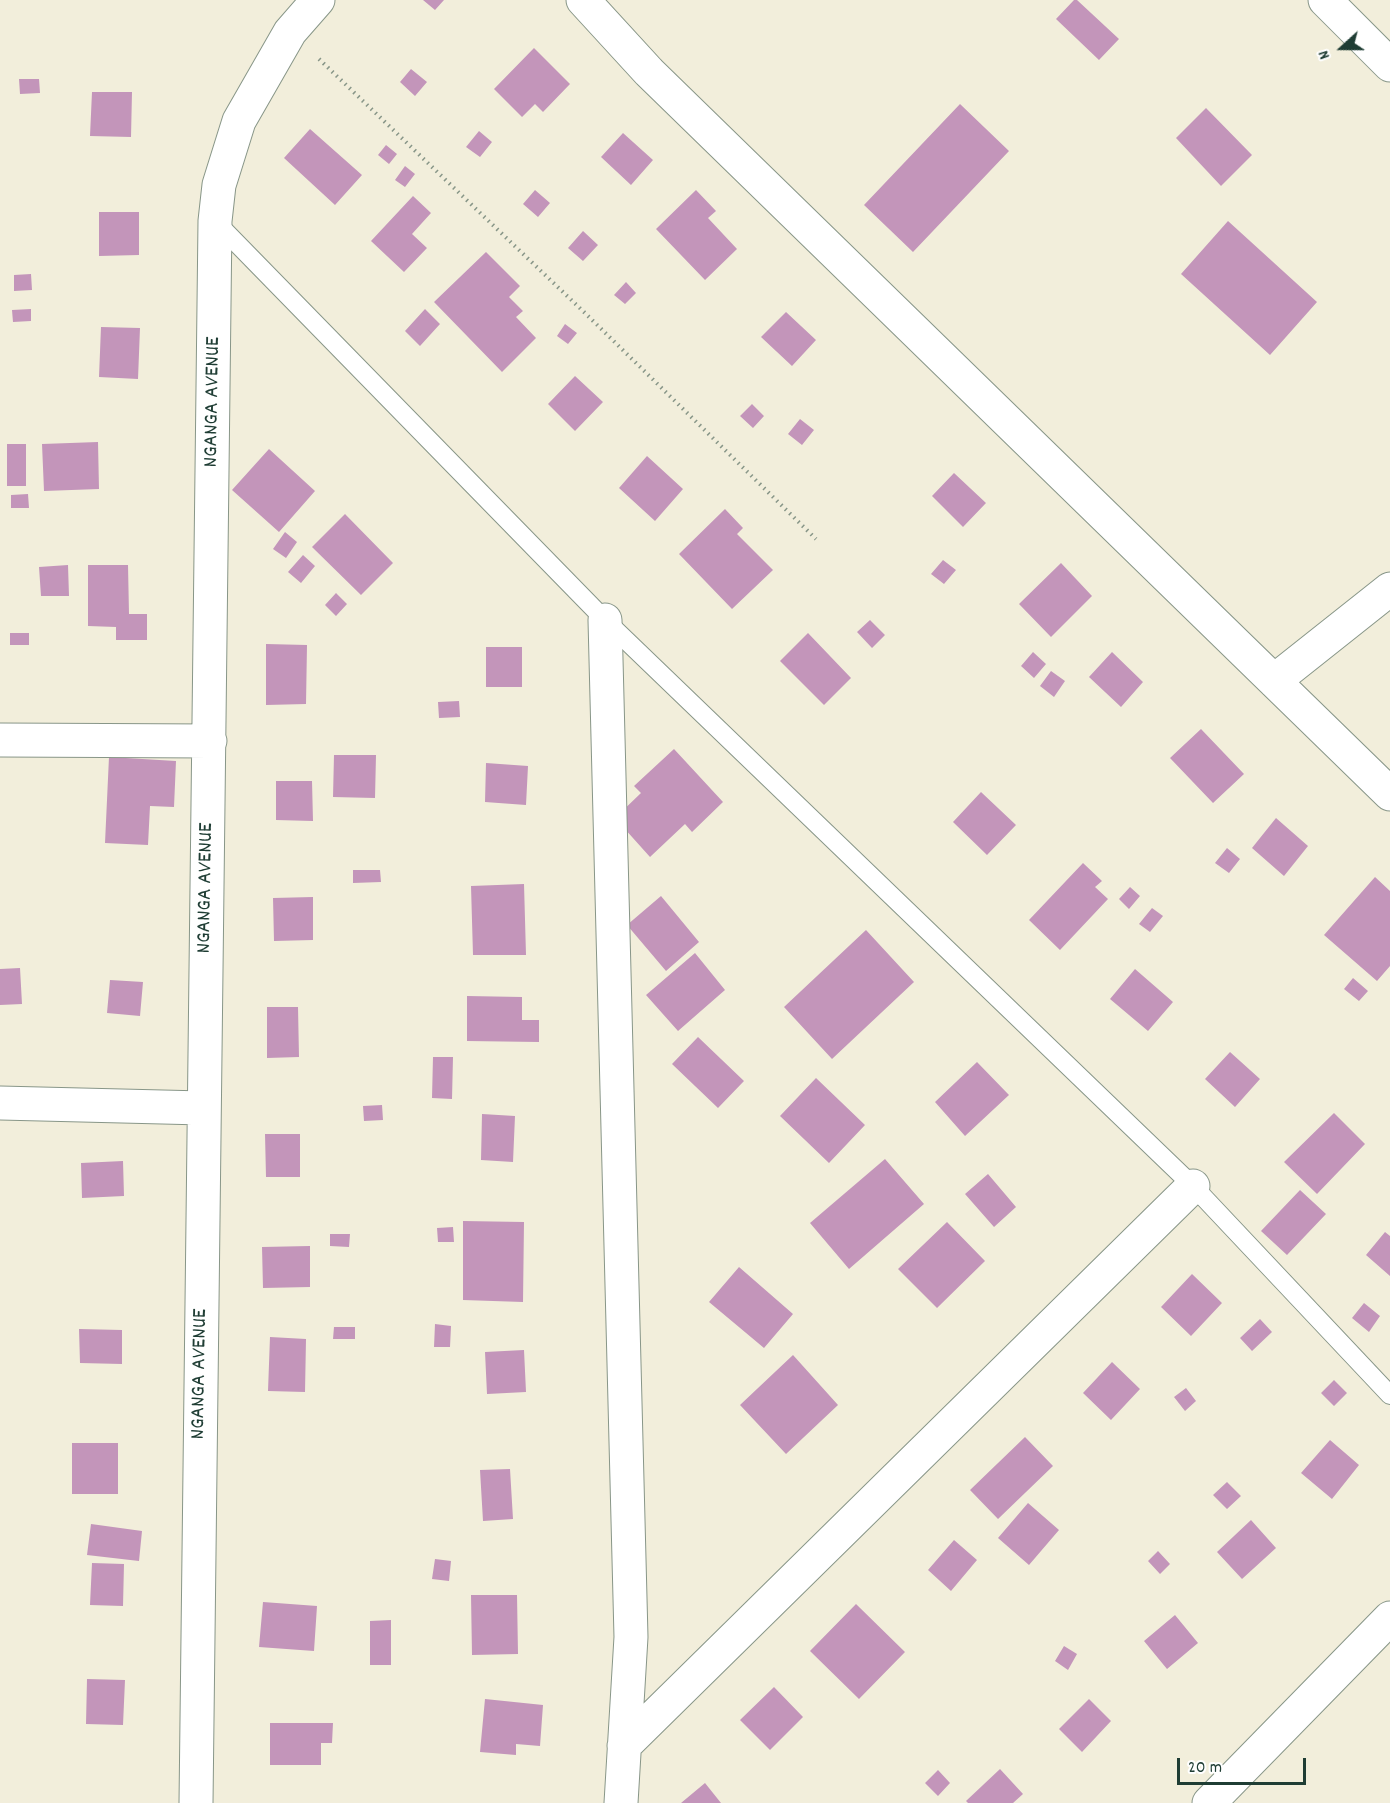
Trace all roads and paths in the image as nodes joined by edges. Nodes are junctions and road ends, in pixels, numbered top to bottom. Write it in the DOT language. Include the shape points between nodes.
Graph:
graph roads {
  1 [pos="318,0"];
  2 [pos="583,0"];
  3 [pos="1325,0"];
  4 [pos="290,32"];
  5 [pos="1390,65"];
  6 [pos="215,221"];
  7 [pos="816,539"];
  8 [pos="1390,590"];
  9 [pos="605,620"];
  10 [pos="1274,681"];
  11 [pos="0,740"];
  12 [pos="210,741"];
  13 [pos="1390,794"];
  14 [pos="0,1103"];
  15 [pos="203,1108"];
  16 [pos="1192,1186"];
  17 [pos="1390,1395"];
  18 [pos="1390,1618"];
  19 [pos="624,1746"];
  20 [pos="196,1803"];
  21 [pos="621,1803"];
  22 [pos="1209,1803"];
  1 -- 4 [label="street, NGANGA AVENUE"];
  2 -- 10 [label="street" via="649,72"];
  3 -- 5 [label="street"];
  4 -- 6 [label="street, NGANGA AVENUE" via="239,121 219,185"];
  4 -- 7 [label="path"];
  6 -- 9 [label="lane"];
  6 -- 12 [label="street, NGANGA AVENUE"];
  8 -- 10 [label="street"];
  9 -- 16 [label="lane"];
  9 -- 19 [label="street" via="630,1637"];
  10 -- 13 [label="street"];
  11 -- 12 [label="street"];
  12 -- 15 [label="street, NGANGA AVENUE"];
  14 -- 15 [label="street"];
  15 -- 20 [label="street, NGANGA AVENUE"];
  16 -- 17 [label="lane"];
  16 -- 19 [label="street"];
  18 -- 22 [label="street"];
  19 -- 21 [label="street"];
}
